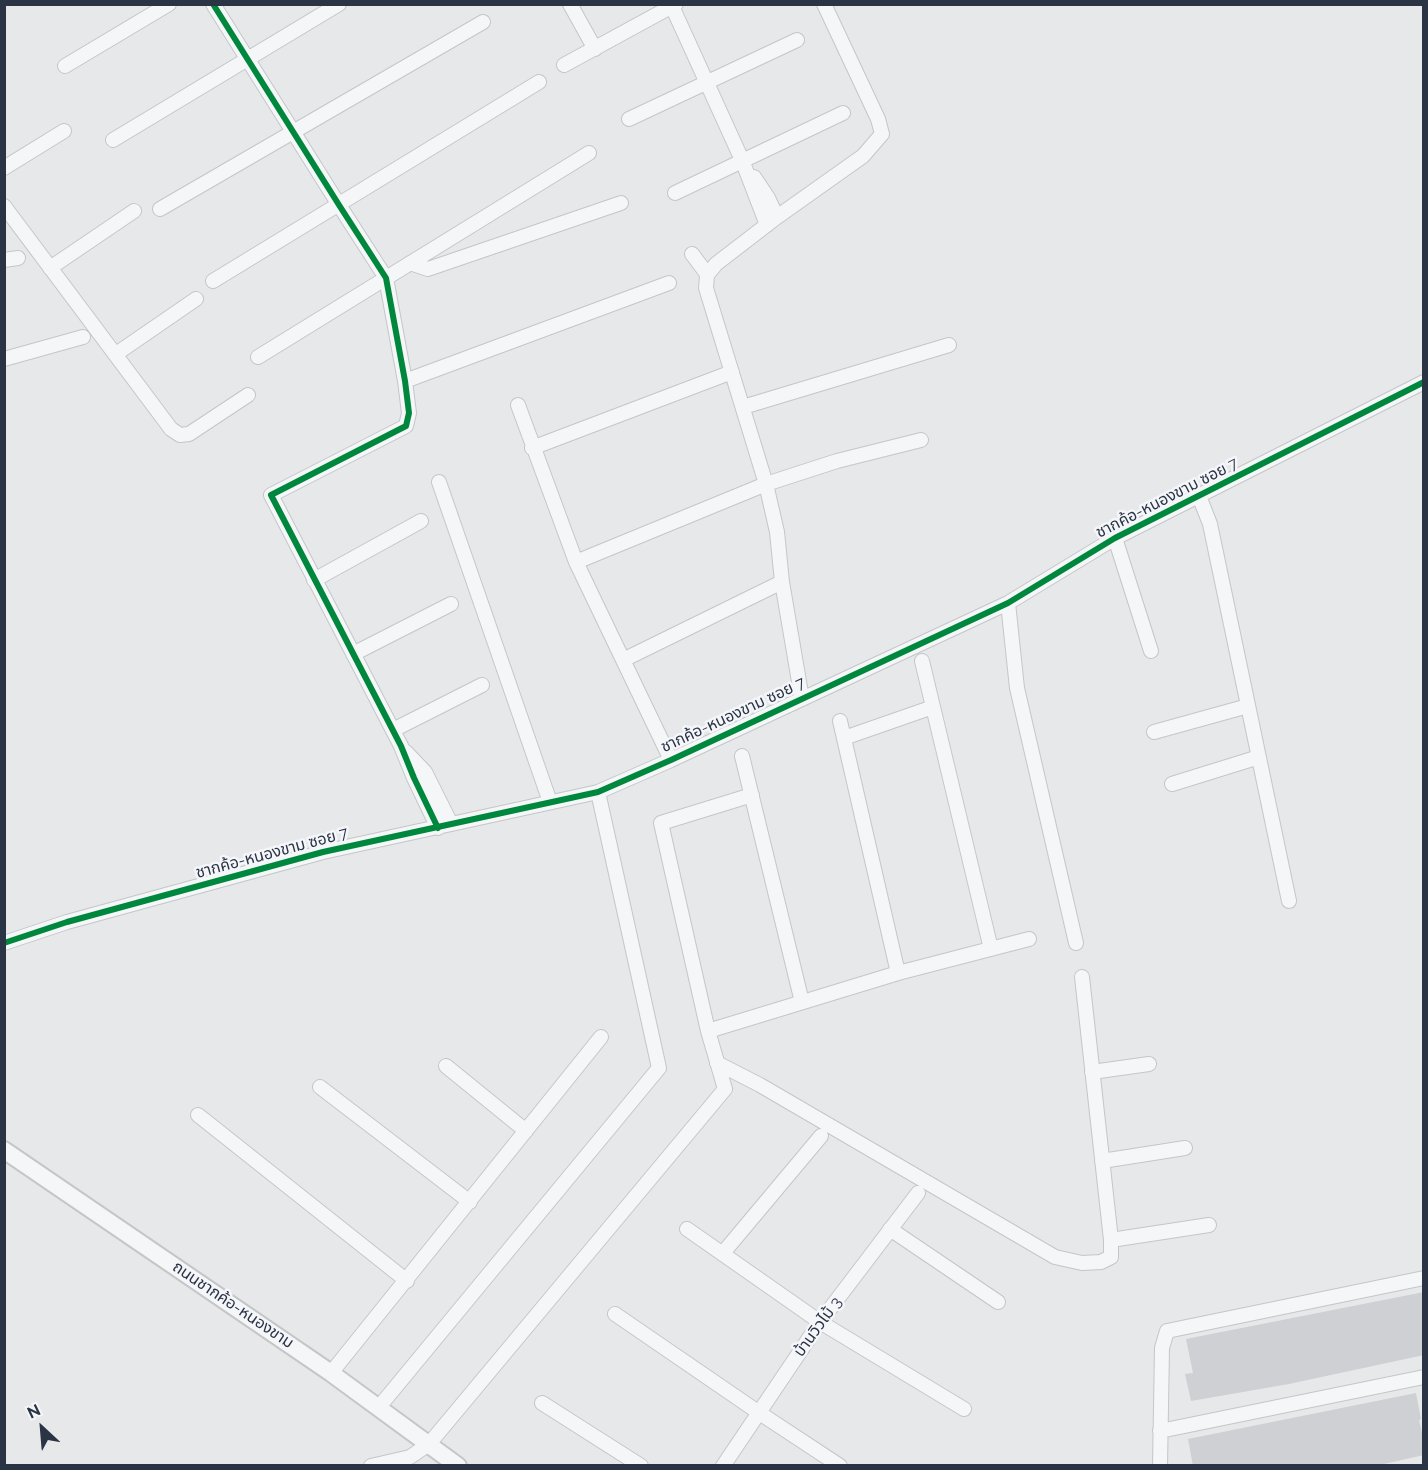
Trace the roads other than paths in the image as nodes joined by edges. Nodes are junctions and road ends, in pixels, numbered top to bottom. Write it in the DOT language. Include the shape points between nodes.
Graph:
graph roads {
  1 [pos="169,4"];
  2 [pos="213,4"];
  3 [pos="339,4"];
  4 [pos="570,4"];
  5 [pos="824,4"];
  6 [pos="673,5"];
  7 [pos="483,22"];
  8 [pos="797,40"];
  9 [pos="595,49"];
  10 [pos="248,60"];
  11 [pos="564,65"];
  12 [pos="65,66"];
  13 [pos="539,82"];
  14 [pos="707,84"];
  15 [pos="843,113"];
  16 [pos="629,119"];
  17 [pos="64,131"];
  18 [pos="293,132"];
  19 [pos="113,140"];
  20 [pos="589,153"];
  21 [pos="742,160"];
  22 [pos="4,168"];
  23 [pos="675,193"];
  24 [pos="621,202"];
  25 [pos="339,205"];
  26 [pos="4,207"];
  27 [pos="160,209"];
  28 [pos="134,211"];
  29 [pos="772,221"];
  30 [pos="692,254"];
  31 [pos="410,263"];
  32 [pos="50,268"];
  33 [pos="707,274"];
  34 [pos="386,278"];
  35 [pos="213,280"];
  36 [pos="669,283"];
  37 [pos="196,300"];
  38 [pos="82,337"];
  39 [pos="949,345"];
  40 [pos="116,354"];
  41 [pos="258,357"];
  42 [pos="4,359"];
  43 [pos="732,372"];
  44 [pos="405,381"];
  45 [pos="1424,381"];
  46 [pos="248,395"];
  47 [pos="518,405"];
  48 [pos="743,407"];
  49 [pos="921,440"];
  50 [pos="532,448"];
  51 [pos="440,482"];
  52 [pos="766,484"];
  53 [pos="1198,496"];
  54 [pos="421,521"];
  55 [pos="1115,538"];
  56 [pos="576,562"];
  57 [pos="314,580"];
  58 [pos="782,582"];
  59 [pos="1008,603"];
  60 [pos="451,604"];
  61 [pos="1151,651"];
  62 [pos="352,654"];
  63 [pos="623,660"];
  64 [pos="922,661"];
  65 [pos="482,685"];
  66 [pos="802,699"];
  67 [pos="1248,706"];
  68 [pos="933,707"];
  69 [pos="840,721"];
  70 [pos="393,730"];
  71 [pos="1154,732"];
  72 [pos="844,738"];
  73 [pos="742,756"];
  74 [pos="1259,757"];
  75 [pos="671,760"];
  76 [pos="1173,784"];
  77 [pos="598,792"];
  78 [pos="752,795"];
  79 [pos="550,802"];
  80 [pos="445,826"];
  81 [pos="1289,901"];
  82 [pos="1029,939"];
  83 [pos="4,943"];
  84 [pos="1076,943"];
  85 [pos="991,949"];
  86 [pos="898,973"];
  87 [pos="1082,977"];
  88 [pos="802,1002"];
  89 [pos="708,1031"];
  90 [pos="601,1037"];
  91 [pos="717,1063"];
  92 [pos="1149,1064"];
  93 [pos="446,1066"];
  94 [pos="1092,1072"];
  95 [pos="320,1088"];
  96 [pos="198,1115"];
  97 [pos="526,1131"];
  98 [pos="821,1136"];
  99 [pos="1185,1148"];
  100 [pos="4,1150"];
  101 [pos="1102,1161"];
  102 [pos="918,1193"];
  103 [pos="470,1202"];
  104 [pos="1209,1225"];
  105 [pos="687,1229"];
  106 [pos="890,1229"];
  107 [pos="1111,1240"];
  108 [pos="723,1253"];
  109 [pos="1424,1278"];
  110 [pos="407,1281"];
  111 [pos="998,1302"];
  112 [pos="615,1314"];
  113 [pos="820,1322"];
  114 [pos="331,1373"];
  115 [pos="1424,1377"];
  116 [pos="542,1403"];
  117 [pos="379,1407"];
  118 [pos="964,1409"];
  119 [pos="758,1412"];
  120 [pos="1160,1431"];
  121 [pos="429,1444"];
  122 [pos="371,1466"];
  123 [pos="458,1466"];
  124 [pos="641,1466"];
  125 [pos="723,1466"];
  126 [pos="840,1466"];
  127 [pos="1160,1466"];
  1 -- 12 [label="street"];
  2 -- 10 [label="street"];
  3 -- 10 [label="street"];
  4 -- 9 [label="street"];
  5 -- 29 [label="street" via="882,135 863,156"];
  6 -- 9 [label="street"];
  6 -- 14 [label="street"];
  7 -- 18 [label="street"];
  8 -- 14 [label="street"];
  9 -- 11 [label="street"];
  10 -- 18 [label="street"];
  10 -- 19 [label="street"];
  13 -- 25 [label="street"];
  14 -- 16 [label="street"];
  14 -- 21 [label="street"];
  15 -- 21 [label="street"];
  17 -- 22 [label="street"];
  18 -- 25 [label="street"];
  18 -- 27 [label="street"];
  20 -- 31 [label="street"];
  21 -- 23 [label="street"];
  21 -- 29 [label="street"];
  24 -- 31 [label="street" via="428,269"];
  25 -- 34 [label="street"];
  25 -- 35 [label="street"];
  26 -- 32 [label="street"];
  28 -- 32 [label="street"];
  29 -- 33 [label="street"];
  30 -- 33 [label="street"];
  31 -- 34 [label="street"];
  32 -- 40 [label="street"];
  33 -- 43 [label="street" via="706,288"];
  34 -- 41 [label="street"];
  34 -- 44 [label="street"];
  36 -- 44 [label="street"];
  37 -- 40 [label="street"];
  38 -- 42 [label="street"];
  39 -- 48 [label="street"];
  40 -- 46 [label="street" via="171,429 180,435 189,434"];
  43 -- 48 [label="street"];
  43 -- 50 [label="street"];
  44 -- 57 [label="street" via="409,413 406,426 271,495"];
  45 -- 53 [label="street, ชากค้อ-หนองขาม ซอย 7"];
  47 -- 50 [label="street"];
  48 -- 52 [label="street"];
  49 -- 52 [label="street"];
  50 -- 56 [label="street"];
  51 -- 79 [label="street"];
  52 -- 56 [label="street"];
  52 -- 58 [label="street" via="777,532"];
  53 -- 55 [label="street, ชากค้อ-หนองขาม ซอย 7"];
  53 -- 67 [label="street" via="1210,524"];
  54 -- 57 [label="street"];
  55 -- 59 [label="street, ชากค้อ-หนองขาม ซอย 7"];
  55 -- 61 [label="street"];
  56 -- 63 [label="street"];
  57 -- 62 [label="street"];
  58 -- 63 [label="street"];
  58 -- 66 [label="street"];
  59 -- 66 [label="street, ชากค้อ-หนองขาม ซอย 7"];
  59 -- 84 [label="street" via="1017,688"];
  60 -- 62 [label="street"];
  62 -- 70 [label="street"];
  63 -- 75 [label="street"];
  64 -- 68 [label="street"];
  65 -- 70 [label="street"];
  66 -- 75 [label="street, ชากค้อ-หนองขาม ซอย 7"];
  67 -- 71 [label="street"];
  67 -- 74 [label="street"];
  68 -- 72 [label="street"];
  68 -- 85 [label="street"];
  69 -- 72 [label="street"];
  70 -- 80 [label="street" via="414,778"];
  72 -- 86 [label="street"];
  73 -- 78 [label="street"];
  74 -- 76 [label="street"];
  74 -- 81 [label="street"];
  75 -- 77 [label="street, ชากค้อ-หนองขาม ซอย 7"];
  77 -- 79 [label="street, ชากค้อ-หนองขาม ซอย 7"];
  77 -- 117 [label="street" via="659,1068"];
  78 -- 88 [label="street"];
  78 -- 89 [label="street" via="661,823"];
  79 -- 80 [label="street, ชากค้อ-หนองขาม ซอย 7"];
  80 -- 83 [label="street, ชากค้อ-หนองขาม ซอย 7" via="323,852"];
  82 -- 85 [label="street"];
  85 -- 86 [label="street"];
  86 -- 88 [label="street"];
  87 -- 94 [label="street"];
  88 -- 89 [label="street"];
  89 -- 91 [label="street"];
  90 -- 97 [label="street"];
  91 -- 107 [label="street" via="1055,1257 1082,1263 1101,1262 1111,1257"];
  91 -- 121 [label="street" via="725,1089"];
  92 -- 94 [label="street"];
  93 -- 97 [label="street"];
  94 -- 101 [label="street"];
  95 -- 103 [label="street"];
  96 -- 110 [label="street"];
  97 -- 103 [label="street"];
  98 -- 108 [label="street"];
  99 -- 101 [label="street"];
  100 -- 114 [label="street, ถนนชากค้อ-หนองขาม"];
  101 -- 107 [label="street"];
  102 -- 106 [label="street, บ้านวิวไม้ 3"];
  103 -- 110 [label="street"];
  104 -- 107 [label="street"];
  105 -- 108 [label="street"];
  106 -- 111 [label="street"];
  106 -- 113 [label="street, บ้านวิวไม้ 3"];
  108 -- 113 [label="street"];
  109 -- 120 [label="street" via="1167,1331 1162,1348"];
  110 -- 114 [label="street"];
  112 -- 119 [label="street"];
  113 -- 118 [label="street"];
  113 -- 119 [label="street, บ้านวิวไม้ 3"];
  114 -- 117 [label="street, ถนนชากค้อ-หนองขาม"];
  115 -- 120 [label="street"];
  116 -- 124 [label="street"];
  117 -- 121 [label="street, ถนนชากค้อ-หนองขาม"];
  119 -- 125 [label="street, บ้านวิวไม้ 3"];
  119 -- 126 [label="street"];
  120 -- 127 [label="street"];
  121 -- 122 [label="street" via="410,1457"];
  121 -- 123 [label="street, ถนนชากค้อ-หนองขาม"];
}
